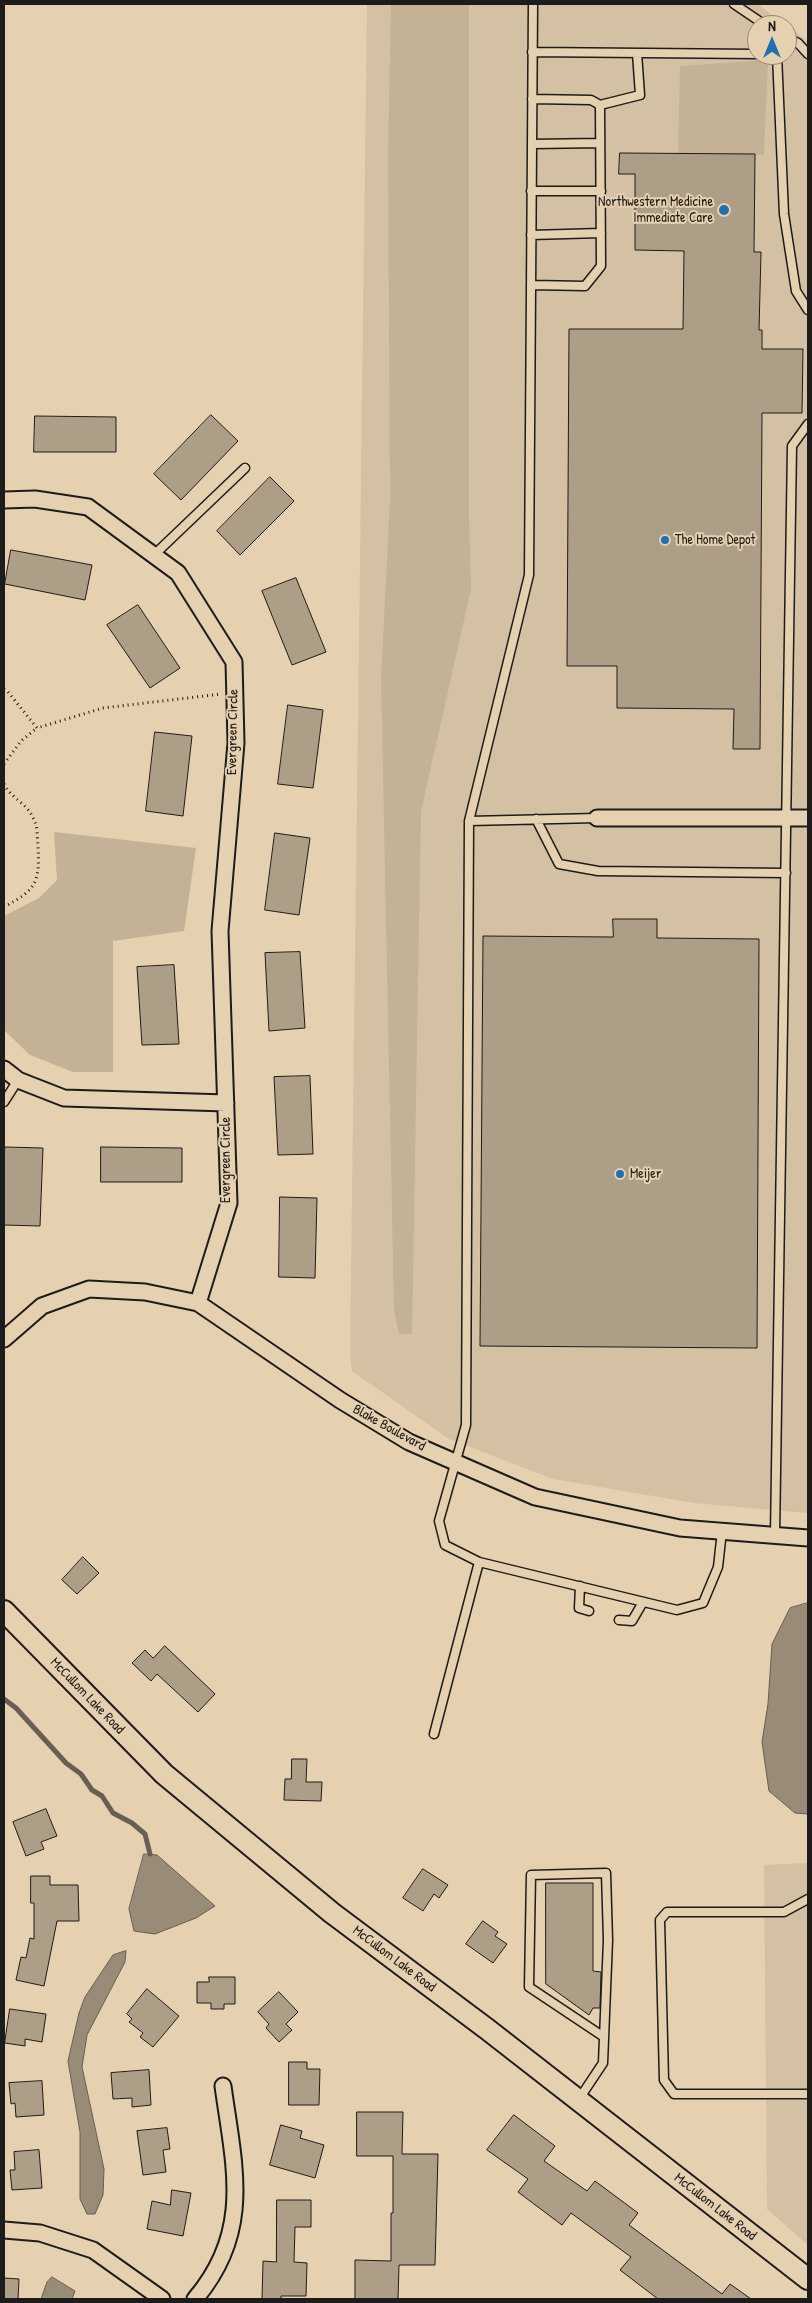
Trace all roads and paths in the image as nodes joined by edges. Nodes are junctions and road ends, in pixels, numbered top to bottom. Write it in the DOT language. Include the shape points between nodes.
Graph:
graph roads {
  1 [pos="533,4"];
  2 [pos="734,4"];
  3 [pos="750,15"];
  4 [pos="797,43"];
  5 [pos="532,52"];
  6 [pos="637,53"];
  7 [pos="747,54"];
  8 [pos="808,54"];
  9 [pos="777,65"];
  10 [pos="532,99"];
  11 [pos="600,104"];
  12 [pos="600,143"];
  13 [pos="532,144"];
  14 [pos="531,191"];
  15 [pos="601,191"];
  16 [pos="601,233"];
  17 [pos="531,235"];
  18 [pos="531,285"];
  19 [pos="808,310"];
  20 [pos="808,424"];
  21 [pos="245,468"];
  22 [pos="4,500"];
  23 [pos="154,555"];
  24 [pos="4,689"];
  25 [pos="235,693"];
  26 [pos="37,728"];
  27 [pos="4,764"];
  28 [pos="4,784"];
  29 [pos="597,818"];
  30 [pos="787,818"];
  31 [pos="808,818"];
  32 [pos="536,819"];
  33 [pos="469,821"];
  34 [pos="786,873"];
  35 [pos="4,907"];
  36 [pos="4,1069"];
  37 [pos="18,1080"];
  38 [pos="4,1102"];
  39 [pos="226,1103"];
  40 [pos="198,1303"];
  41 [pos="4,1339"];
  42 [pos="456,1462"];
  43 [pos="722,1531"];
  44 [pos="775,1535"];
  45 [pos="808,1538"];
  46 [pos="480,1562"];
  47 [pos="580,1586"];
  48 [pos="644,1602"];
  49 [pos="4,1611"];
  50 [pos="589,1611"];
  51 [pos="620,1620"];
  52 [pos="434,1734"];
  53 [pos="808,1899"];
  54 [pos="604,2036"];
  55 [pos="223,2086"];
  56 [pos="808,2094"];
  57 [pos="578,2100"];
  58 [pos="4,2230"];
  59 [pos="808,2280"];
  60 [pos="162,2299"];
  61 [pos="195,2299"];
  1 -- 5 [label="lane"];
  2 -- 3 [label="lane"];
  4 -- 8 [label="lane"];
  5 -- 6 [label="lane"];
  5 -- 10 [label="lane"];
  6 -- 7 [label="lane"];
  6 -- 11 [label="lane" via="640,95"];
  9 -- 19 [label="lane" via="784,214 796,291"];
  10 -- 11 [label="lane" via="591,100"];
  10 -- 13 [label="lane"];
  11 -- 12 [label="lane"];
  12 -- 13 [label="lane"];
  12 -- 15 [label="lane"];
  13 -- 14 [label="lane"];
  14 -- 15 [label="lane"];
  14 -- 17 [label="lane"];
  15 -- 16 [label="lane"];
  16 -- 17 [label="lane"];
  16 -- 18 [label="lane" via="601,266 585,286"];
  17 -- 18 [label="lane"];
  18 -- 33 [label="lane" via="528,575"];
  20 -- 30 [label="lane" via="792,446"];
  21 -- 23 [label="lane"];
  22 -- 23 [label="street, Evergreen Circle" via="35,499 88,507"];
  23 -- 25 [label="street, Evergreen Circle" via="178,573 234,662"];
  24 -- 26 [label="path"];
  25 -- 26 [label="path" via="103,708"];
  25 -- 39 [label="street, Evergreen Circle" via="236,743 220,931"];
  26 -- 27 [label="path" via="21,741"];
  28 -- 35 [label="path" via="8,792 32,814 36,825 39,870 36,884 26,895"];
  29 -- 30 [label="street"];
  29 -- 32 [label="lane"];
  30 -- 31 [label="street"];
  30 -- 34 [label="lane"];
  32 -- 33 [label="lane"];
  32 -- 34 [label="lane" via="559,864 598,871"];
  33 -- 42 [label="lane" via="466,1425"];
  34 -- 44 [label="lane"];
  36 -- 37 [label="street, Evergreen Circle"];
  37 -- 38 [label="lane"];
  37 -- 39 [label="street, Evergreen Circle" via="64,1098"];
  39 -- 40 [label="street, Evergreen Circle" via="229,1203"];
  40 -- 41 [label="street, Blake Boulevard" via="145,1292 89,1289 42,1306"];
  40 -- 42 [label="street, Blake Boulevard" via="340,1400 410,1442"];
  42 -- 43 [label="street, Blake Boulevard" via="535,1497 680,1528"];
  42 -- 46 [label="lane" via="439,1521 445,1545"];
  43 -- 44 [label="street, Blake Boulevard"];
  43 -- 48 [label="lane" via="718,1567 703,1603 677,1610"];
  44 -- 45 [label="street, Blake Boulevard"];
  46 -- 47 [label="lane"];
  46 -- 52 [label="lane"];
  47 -- 48 [label="lane"];
  47 -- 50 [label="lane" via="579,1608"];
  48 -- 51 [label="lane" via="632,1620"];
  49 -- 57 [label="street, McCullom Lake Road" via="164,1774 332,1912"];
  53 -- 56 [label="lane" via="784,1912 667,1912 660,1920 664,2080 674,2094"];
  54 -- 54 [label="lane" via="608,1940 606,1873 531,1875 529,1987"];
  54 -- 57 [label="lane" via="603,2062"];
  55 -- 61 [label="street" via="237,2189 231,2238 209,2283"];
  57 -- 59 [label="street, McCullom Lake Road"];
  58 -- 60 [label="street" via="40,2233 93,2250"];
}
